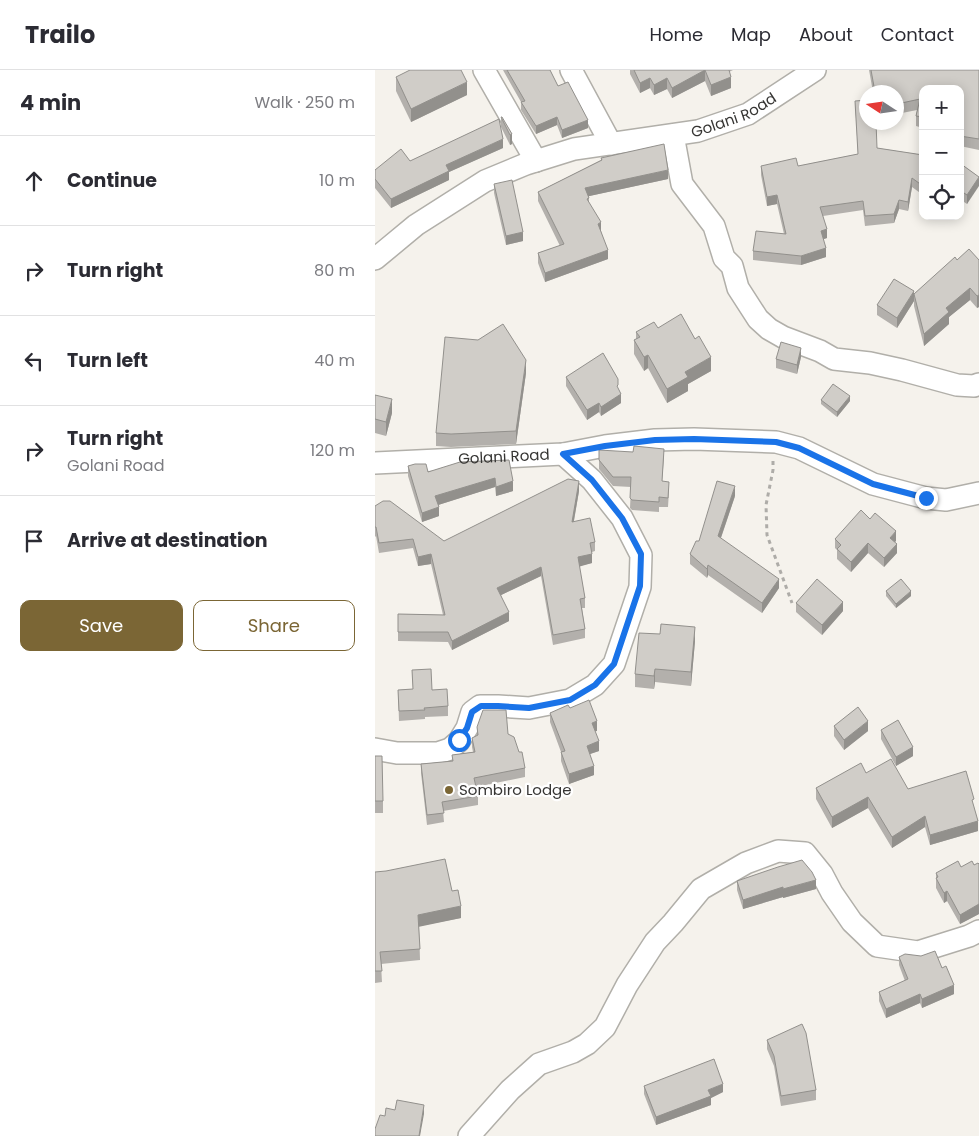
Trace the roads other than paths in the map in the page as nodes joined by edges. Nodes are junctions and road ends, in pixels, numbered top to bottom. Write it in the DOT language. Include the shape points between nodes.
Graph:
graph roads {
  1 [pos="484,70"];
  2 [pos="571,70"];
  3 [pos="815,70"];
  4 [pos="673,135"];
  5 [pos="611,144"];
  6 [pos="536,161"];
  7 [pos="375,259"];
  8 [pos="979,384"];
  9 [pos="563,454"];
  10 [pos="375,463"];
  11 [pos="979,493"];
  12 [pos="375,749"];
  13 [pos="979,931"];
  14 [pos="469,1136"];
  1 -- 6 [label="street"];
  2 -- 5 [label="street"];
  3 -- 4 [label="street, Golani Road" via="748,114 698,131"];
  4 -- 5 [label="street, Golani Road"];
  4 -- 8 [label="street" via="682,184 714,226 738,288 758,319 769,329 834,359 870,363 957,385"];
  5 -- 6 [label="street, Golani Road" via="574,149"];
  6 -- 7 [label="street, Golani Road" via="485,181 416,225"];
  9 -- 10 [label="street, Golani Road"];
  9 -- 11 [label="street, Golani Road" via="655,440 772,442 799,448 873,484 926,498 946,500"];
  9 -- 12 [label="street" via="592,480 622,518 641,554 640,586 614,664 595,685 570,700 529,708 481,706 472,712 467,728 450,749 438,753 397,753"];
  13 -- 14 [label="street" via="918,952 877,946 852,922 805,853 778,851 746,863 701,890 655,942 605,1027 573,1052 539,1064 510,1090"];
}
